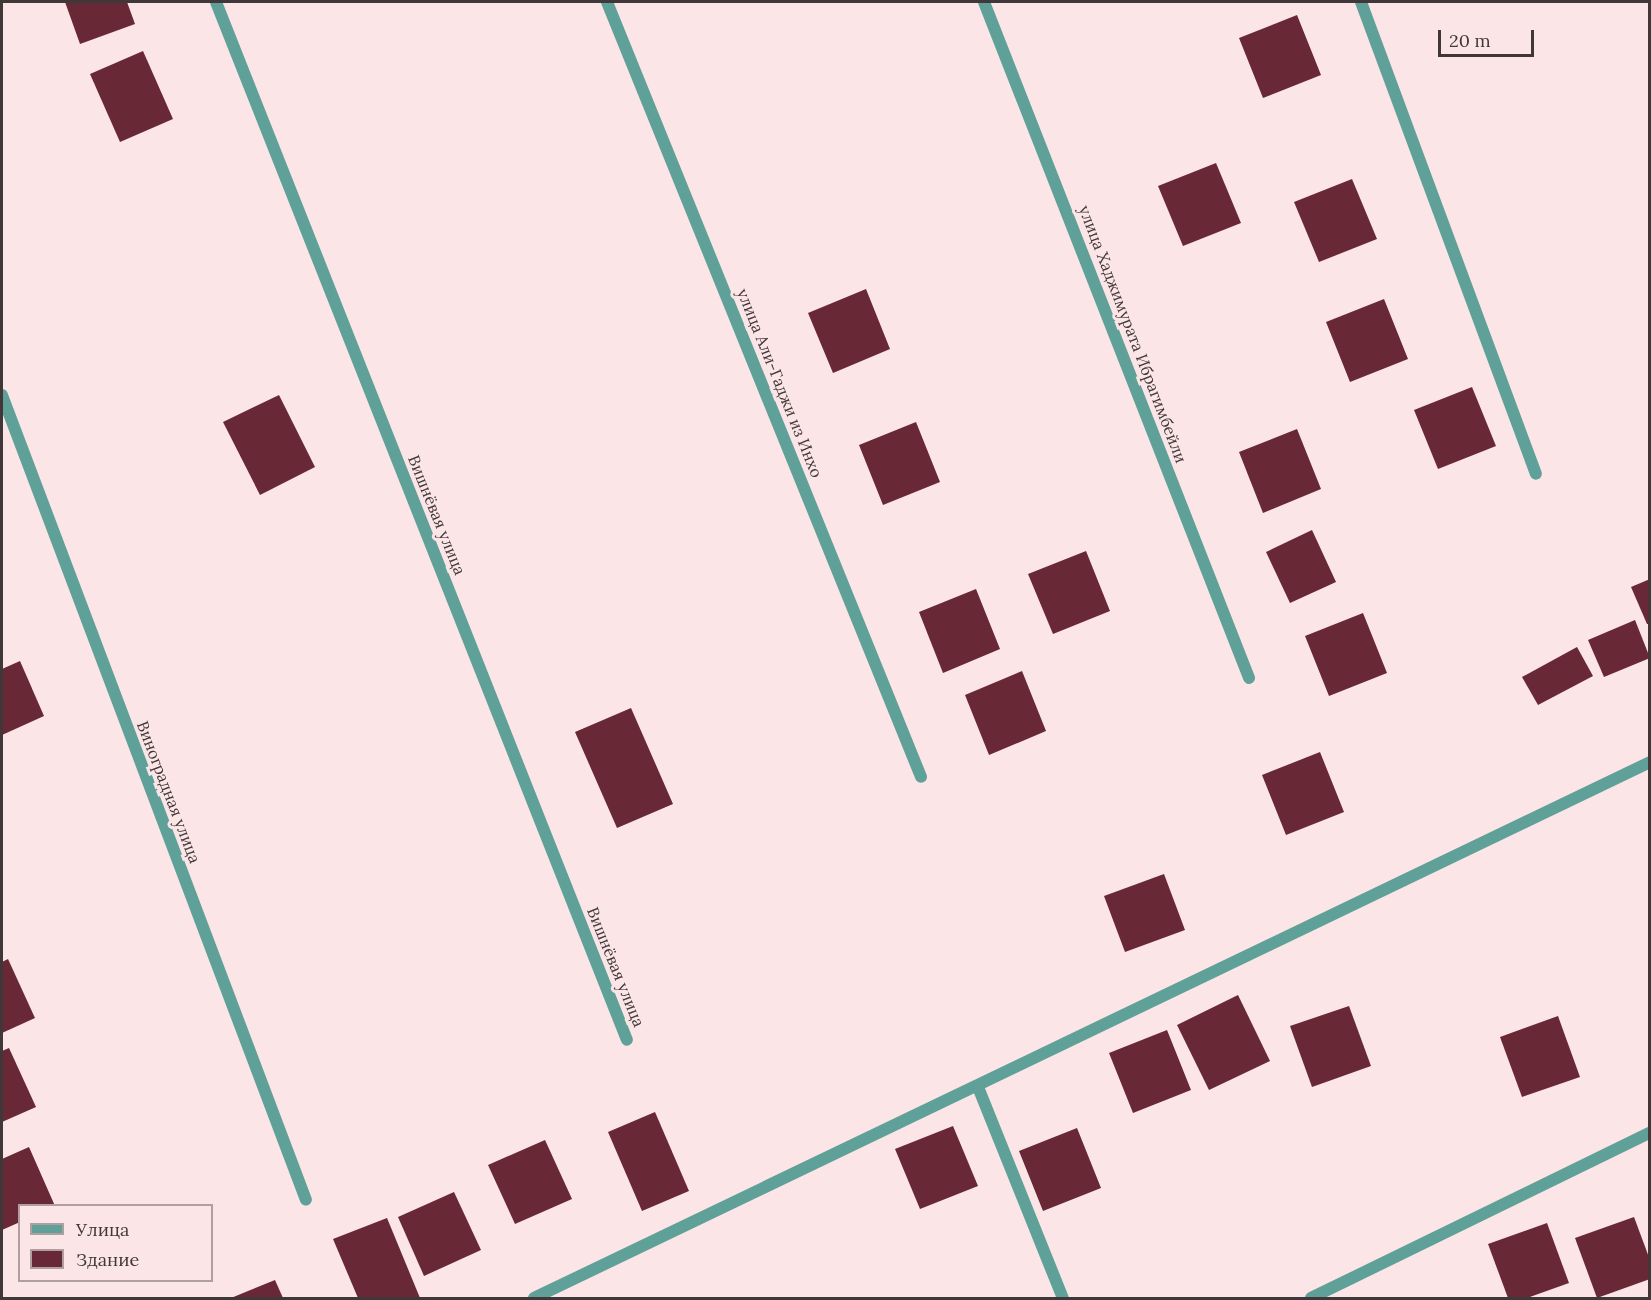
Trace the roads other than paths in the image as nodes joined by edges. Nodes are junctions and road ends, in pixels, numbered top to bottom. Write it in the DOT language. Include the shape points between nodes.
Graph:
graph roads {
  1 [pos="216,2"];
  2 [pos="607,2"];
  3 [pos="984,2"];
  4 [pos="1361,2"];
  5 [pos="2,395"];
  6 [pos="1536,474"];
  7 [pos="1249,678"];
  8 [pos="1650,762"];
  9 [pos="921,777"];
  10 [pos="627,1040"];
  11 [pos="978,1087"];
  12 [pos="1650,1133"];
  13 [pos="306,1200"];
  14 [pos="534,1299"];
  15 [pos="1063,1299"];
  16 [pos="1311,1299"];
  1 -- 10 [label="street, Вишнёвая улица"];
  2 -- 9 [label="street, улица Али-Гаджи из Инхо"];
  3 -- 7 [label="street, улица Хаджимурата Ибрагимбейли"];
  4 -- 6 [label="street"];
  5 -- 13 [label="street, Виноградная улица"];
  8 -- 11 [label="street"];
  11 -- 14 [label="street"];
  11 -- 15 [label="street"];
  12 -- 16 [label="street"];
}
